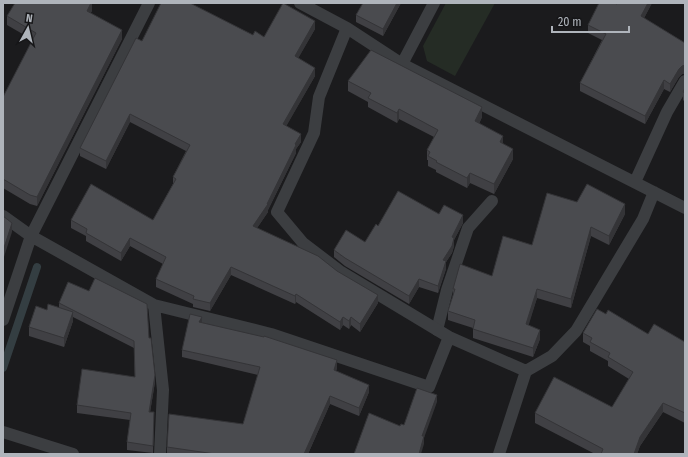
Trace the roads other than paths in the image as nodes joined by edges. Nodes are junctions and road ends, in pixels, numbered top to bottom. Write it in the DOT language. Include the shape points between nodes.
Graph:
graph roads {
  1 [pos="149,3"];
  2 [pos="300,3"];
  3 [pos="434,3"];
  4 [pos="348,28"];
  5 [pos="402,64"];
  6 [pos="685,81"];
  7 [pos="635,182"];
  8 [pos="654,192"];
  9 [pos="492,201"];
  10 [pos="685,208"];
  11 [pos="3,216"];
  12 [pos="31,236"];
  13 [pos="154,305"];
  14 [pos="3,320"];
  15 [pos="437,330"];
  16 [pos="449,337"];
  17 [pos="526,371"];
  18 [pos="3,432"];
  19 [pos="73,454"];
  20 [pos="160,454"];
  21 [pos="499,454"];
  1 -- 12 [label="street"];
  2 -- 4 [label="street"];
  3 -- 5 [label="street"];
  4 -- 5 [label="street"];
  4 -- 15 [label="street" via="319,97 314,133 277,212 303,243 342,272"];
  5 -- 7 [label="street"];
  6 -- 7 [label="street" via="667,112"];
  7 -- 8 [label="street"];
  8 -- 10 [label="street"];
  8 -- 17 [label="street" via="643,220 576,331 552,356"];
  9 -- 15 [label="street" via="468,228"];
  11 -- 12 [label="street"];
  12 -- 13 [label="street"];
  12 -- 14 [label="street"];
  13 -- 16 [label="street" via="271,334 429,387"];
  13 -- 20 [label="street" via="163,390"];
  15 -- 16 [label="street"];
  16 -- 17 [label="street"];
  17 -- 21 [label="street"];
  18 -- 19 [label="street"];
}
